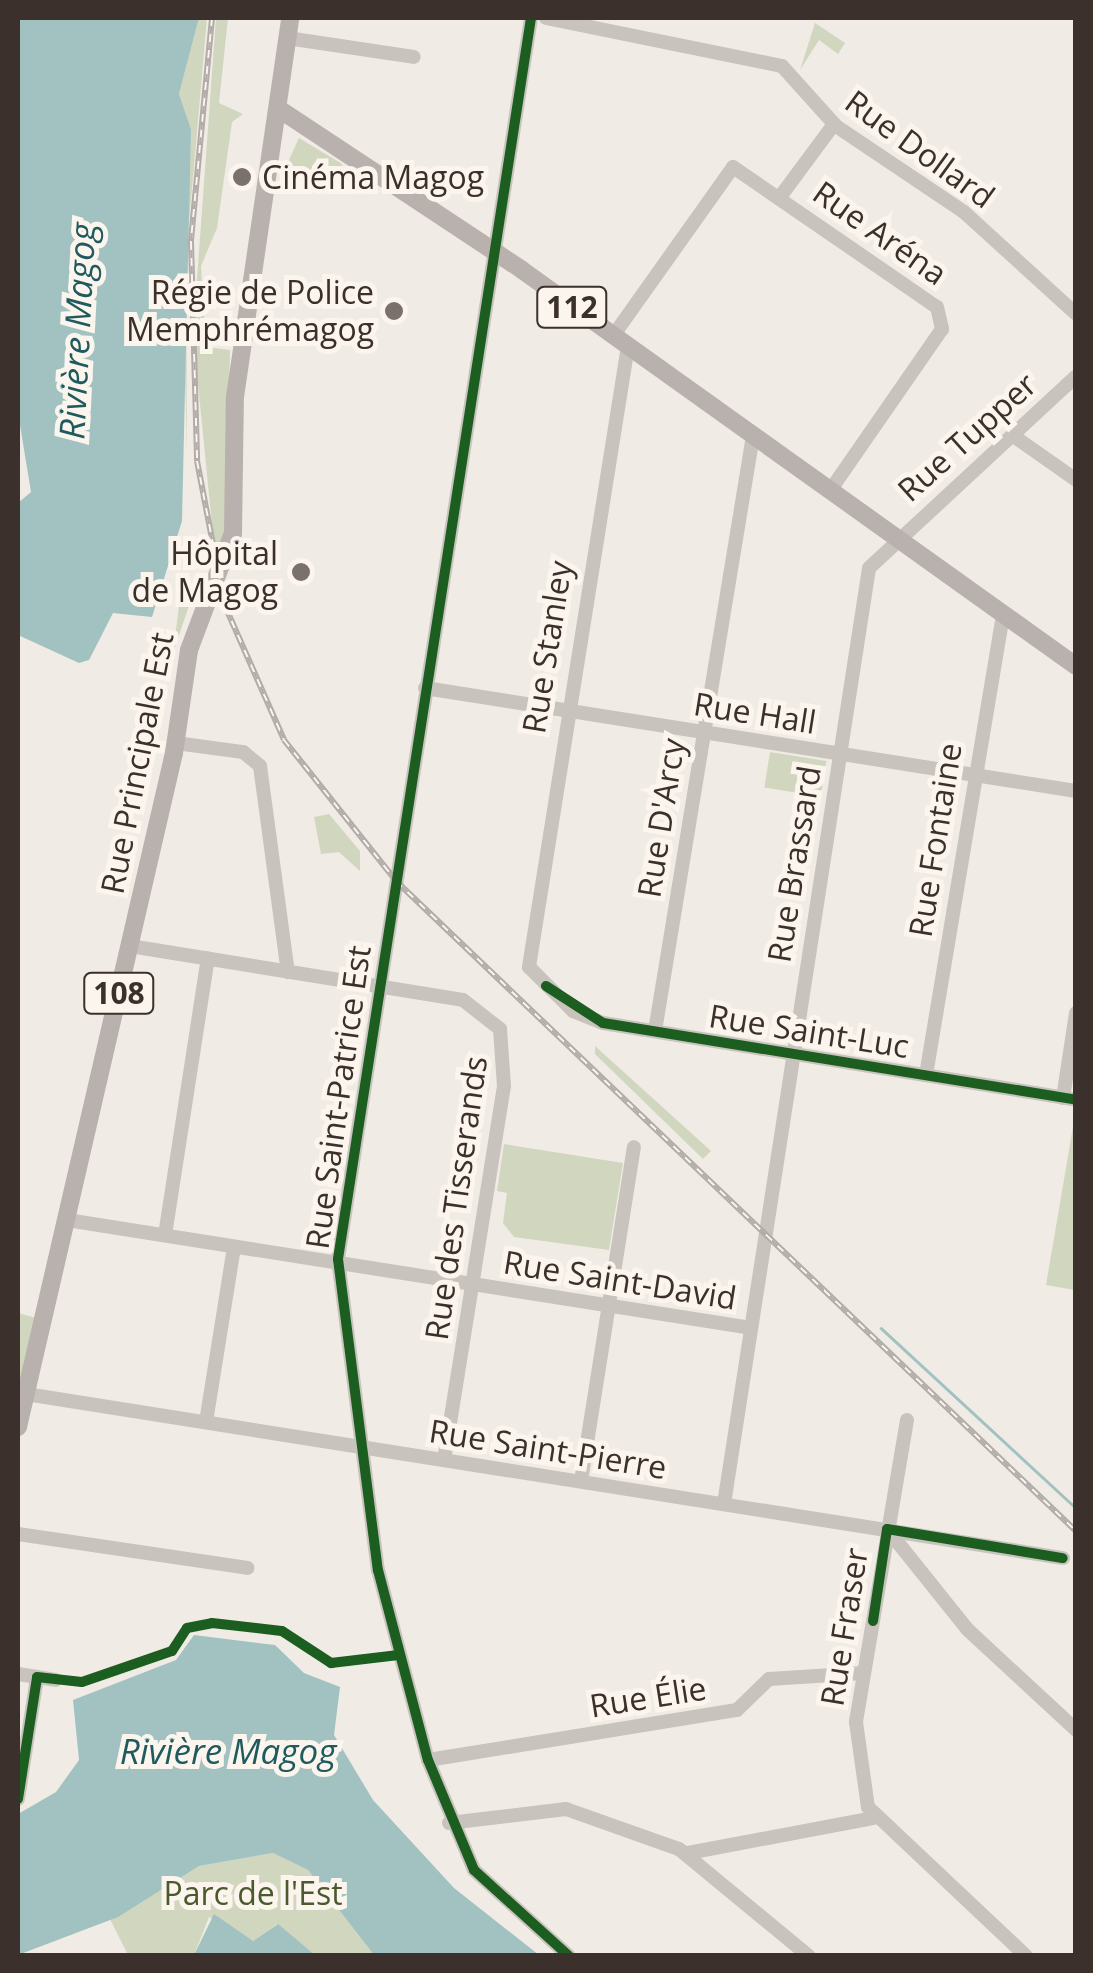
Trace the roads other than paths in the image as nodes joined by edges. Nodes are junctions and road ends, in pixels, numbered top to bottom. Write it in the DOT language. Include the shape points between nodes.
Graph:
graph roads {
  1 [pos="290,18"];
  2 [pos="531,18"];
  3 [pos="546,18"];
  4 [pos="287,38"];
  5 [pos="414,57"];
  6 [pos="279,109"];
  7 [pos="834,124"];
  8 [pos="780,197"];
  9 [pos="493,252"];
  10 [pos="1076,314"];
  11 [pos="621,341"];
  12 [pos="1076,376"];
  13 [pos="1012,435"];
  14 [pos="753,436"];
  15 [pos="1076,480"];
  16 [pos="829,492"];
  17 [pos="894,538"];
  18 [pos="1002,614"];
  19 [pos="1076,666"];
  20 [pos="426,688"];
  21 [pos="565,710"];
  22 [pos="702,732"];
  23 [pos="176,743"];
  24 [pos="839,754"];
  25 [pos="973,775"];
  26 [pos="1076,791"];
  27 [pos="130,946"];
  28 [pos="208,958"];
  29 [pos="526,959"];
  30 [pos="288,972"];
  31 [pos="380,986"];
  32 [pos="1076,1013"];
  33 [pos="655,1031"];
  34 [pos="792,1054"];
  35 [pos="926,1076"];
  36 [pos="1069,1099"];
  37 [pos="634,1146"];
  38 [pos="66,1220"];
  39 [pos="165,1236"];
  40 [pos="234,1246"];
  41 [pos="338,1265"];
  42 [pos="474,1284"];
  43 [pos="608,1304"];
  44 [pos="751,1328"];
  45 [pos="26,1394"];
  46 [pos="907,1420"];
  47 [pos="206,1422"];
  48 [pos="18,1427"];
  49 [pos="360,1447"];
  50 [pos="444,1460"];
  51 [pos="580,1481"];
  52 [pos="724,1504"];
  53 [pos="888,1529"];
  54 [pos="18,1534"];
  55 [pos="1062,1558"];
  56 [pos="248,1568"];
  57 [pos="864,1673"];
  58 [pos="18,1674"];
  59 [pos="36,1677"];
  60 [pos="56,1680"];
  61 [pos="1076,1730"];
  62 [pos="428,1760"];
  63 [pos="18,1800"];
  64 [pos="872,1818"];
  65 [pos="449,1823"];
  66 [pos="688,1852"];
  67 [pos="569,1956"];
  68 [pos="809,1956"];
  69 [pos="1026,1956"];
  1 -- 4 [label="main road, Rue Principale Est"];
  2 -- 9 [label="street, Rue Saint-Patrice Est"];
  3 -- 7 [label="street, Rue Dollard" via="772,61"];
  4 -- 5 [label="street"];
  4 -- 6 [label="main road, Rue Principale Est"];
  6 -- 9 [label="main road, 112"];
  6 -- 23 [label="main road, Rue Principale Est / 108" via="237,381 230,542 208,592"];
  7 -- 8 [label="street"];
  7 -- 10 [label="street, Rue Dollard" via="968,216"];
  8 -- 11 [label="street, Rue Aréna" via="740,169 726,170"];
  8 -- 16 [label="street, Rue Aréna" via="944,316"];
  9 -- 11 [label="main road, 112"];
  9 -- 20 [label="street, Rue Saint-Patrice Est"];
  11 -- 14 [label="main road, 112"];
  11 -- 21 [label="street, Rue Stanley"];
  12 -- 13 [label="street, Rue Tupper"];
  13 -- 15 [label="street"];
  13 -- 17 [label="street, Rue Tupper"];
  14 -- 16 [label="main road, 112"];
  14 -- 22 [label="street, Rue D'Arcy"];
  16 -- 17 [label="main road, 112"];
  17 -- 18 [label="main road, 112"];
  17 -- 24 [label="street, Rue Brassard" via="867,576"];
  18 -- 19 [label="main road, 112"];
  18 -- 25 [label="street, Rue Fontaine"];
  20 -- 21 [label="street, Rue Hall"];
  20 -- 31 [label="street, Rue Saint-Patrice Est"];
  21 -- 22 [label="street, Rue Hall"];
  21 -- 29 [label="street, Rue Stanley"];
  22 -- 24 [label="street, Rue Hall"];
  22 -- 33 [label="street, Rue D'Arcy"];
  23 -- 27 [label="main road, Rue Principale Est / 108"];
  23 -- 30 [label="street" via="242,752 260,766"];
  24 -- 25 [label="street, Rue Hall"];
  24 -- 34 [label="street, Rue Brassard"];
  25 -- 26 [label="street, Rue Hall"];
  25 -- 35 [label="street, Rue Fontaine"];
  27 -- 28 [label="street, Rue des Tisserands"];
  27 -- 38 [label="main road, Rue Principale Est / 108"];
  28 -- 30 [label="street, Rue des Tisserands"];
  28 -- 39 [label="street"];
  29 -- 33 [label="street, Rue Saint-Luc" via="578,1014"];
  30 -- 31 [label="street, Rue des Tisserands"];
  31 -- 41 [label="street, Rue Saint-Patrice Est"];
  31 -- 42 [label="street, Rue des Tisserands" via="470,1002 504,1036"];
  32 -- 36 [label="street"];
  33 -- 34 [label="street, Rue Saint-Luc"];
  34 -- 35 [label="street, Rue Saint-Luc"];
  34 -- 44 [label="street, Rue Brassard"];
  35 -- 36 [label="street, Rue Saint-Luc"];
  37 -- 43 [label="street"];
  38 -- 39 [label="street, Rue Saint-David"];
  38 -- 45 [label="main road, Rue Principale Est / 108"];
  39 -- 40 [label="street, Rue Saint-David"];
  40 -- 41 [label="street, Rue Saint-David"];
  40 -- 47 [label="street"];
  41 -- 42 [label="street, Rue Saint-David"];
  41 -- 49 [label="street, Rue Saint-Patrice Est"];
  42 -- 43 [label="street, Rue Saint-David"];
  42 -- 50 [label="street, Rue des Tisserands"];
  43 -- 44 [label="street, Rue Saint-David"];
  43 -- 51 [label="street"];
  44 -- 52 [label="street, Rue Brassard"];
  45 -- 47 [label="street, Rue Saint-Pierre"];
  45 -- 48 [label="main road, Rue Principale Est / 108"];
  46 -- 53 [label="street, Rue Fraser"];
  47 -- 49 [label="street, Rue Saint-Pierre"];
  49 -- 50 [label="street, Rue Saint-Pierre"];
  49 -- 62 [label="street, Rue Saint-Patrice Est" via="381,1587"];
  50 -- 51 [label="street, Rue Saint-Pierre"];
  51 -- 52 [label="street, Rue Saint-Pierre"];
  52 -- 53 [label="street, Rue Saint-Pierre"];
  53 -- 55 [label="street, Rue Saint-Pierre"];
  53 -- 57 [label="street, Rue Fraser"];
  53 -- 61 [label="street" via="974,1637"];
  54 -- 56 [label="street"];
  57 -- 62 [label="street, Rue Élie" via="769,1680 732,1712"];
  57 -- 64 [label="street, Rue Fraser" via="856,1730"];
  58 -- 59 [label="street"];
  59 -- 60 [label="street"];
  59 -- 63 [label="street"];
  62 -- 65 [label="street, Rue Saint-Patrice Est"];
  64 -- 66 [label="street"];
  64 -- 69 [label="street"];
  65 -- 66 [label="street" via="566,1809"];
  65 -- 67 [label="street, Rue Saint-Patrice Est" via="485,1884"];
  66 -- 68 [label="street"];
}
